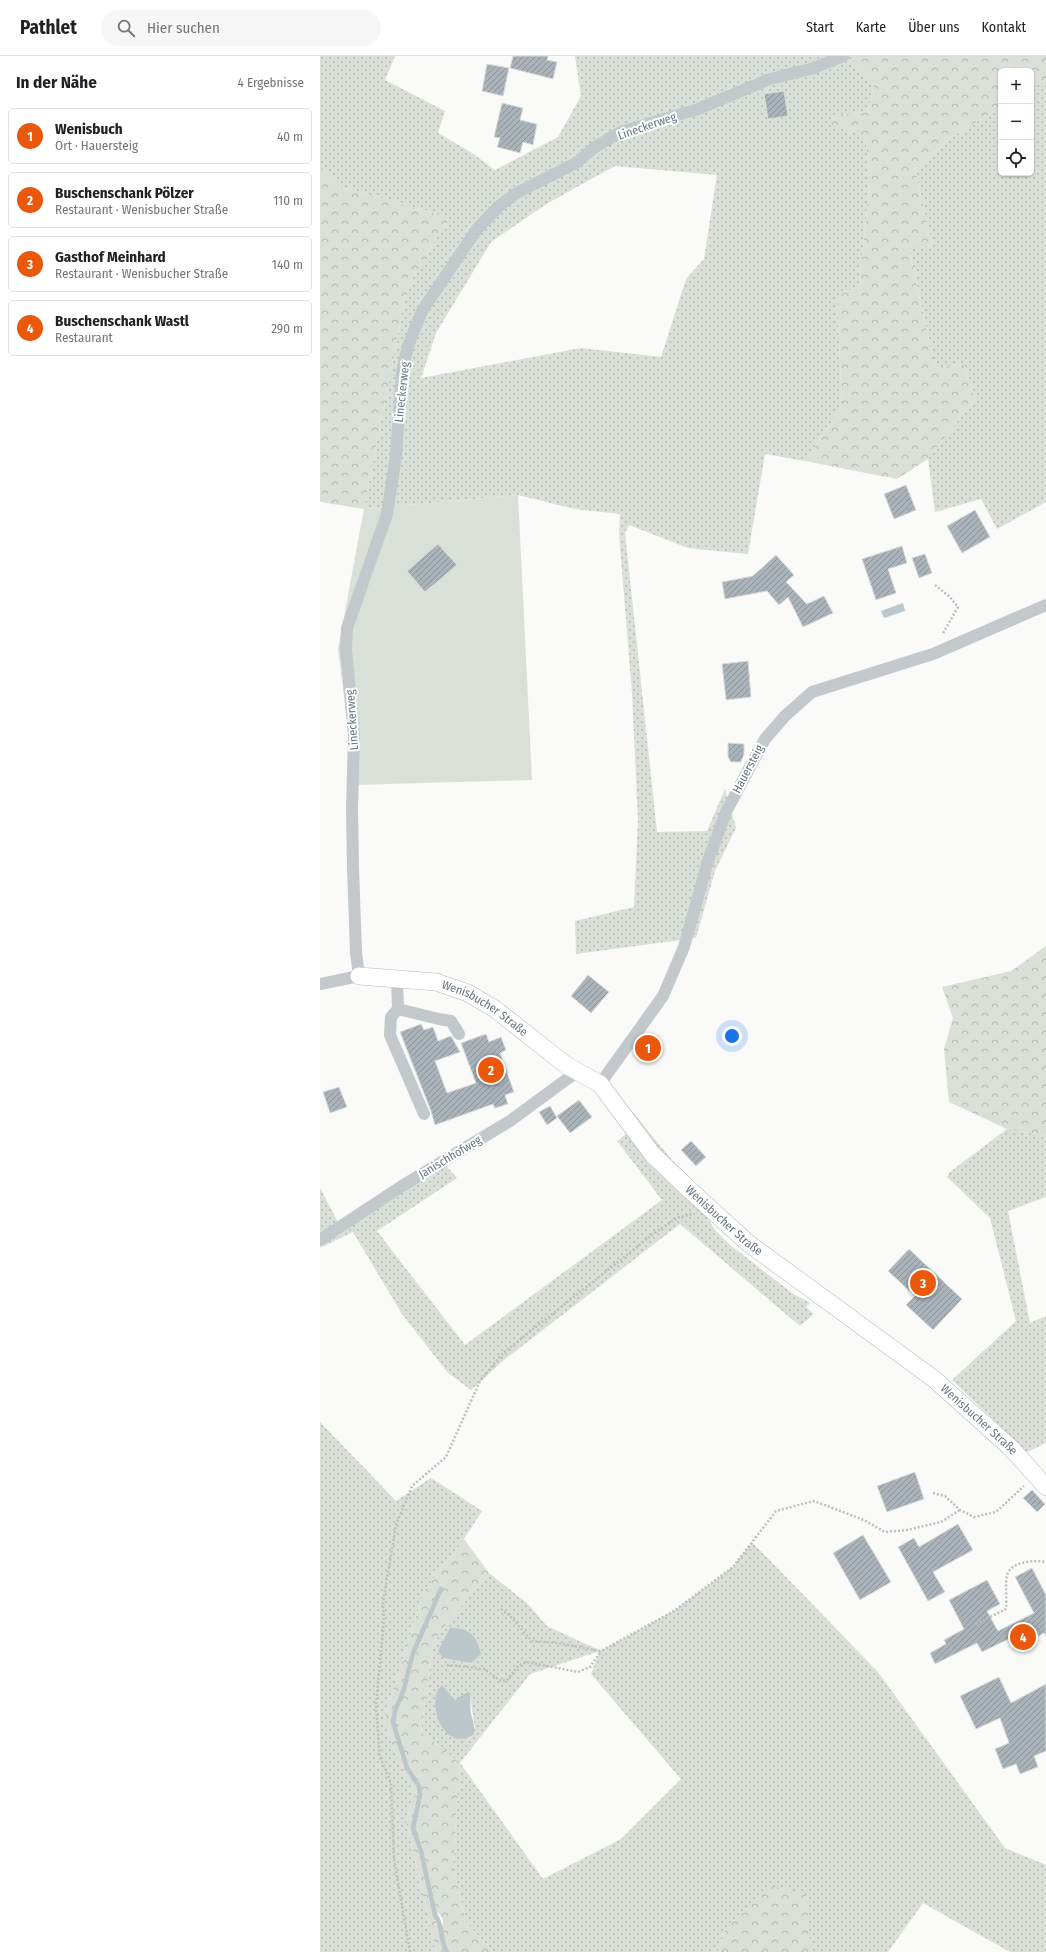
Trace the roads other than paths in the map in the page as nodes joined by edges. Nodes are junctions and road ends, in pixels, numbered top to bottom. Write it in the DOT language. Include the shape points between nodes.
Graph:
graph roads {
  1 [pos="843,56"];
  2 [pos="1046,605"];
  3 [pos="359,976"];
  4 [pos="397,978"];
  5 [pos="320,984"];
  6 [pos="398,1009"];
  7 [pos="458,1034"];
  8 [pos="578,1071"];
  9 [pos="600,1084"];
  10 [pos="424,1114"];
  11 [pos="320,1240"];
  12 [pos="1046,1487"];
  1 -- 3 [label="street, Lineckerweg" via="814,68 770,79 698,109 622,132 595,147 576,163 515,194 498,207 477,230 422,311 408,346 402,372 396,455 387,514 347,628 346,649 354,736 353,868"];
  2 -- 9 [label="street, Hauersteig" via="933,654 812,692 785,716 765,739 726,812 708,861 684,947 663,996"];
  3 -- 4 [label="street, Wenisbucher Straße"];
  3 -- 5 [label="street"];
  4 -- 6 [label="street"];
  4 -- 8 [label="street, Wenisbucher Straße" via="436,982 468,993 495,1009 566,1065"];
  6 -- 7 [label="street" via="451,1020"];
  6 -- 10 [label="street" via="391,1017 390,1035"];
  8 -- 9 [label="street, Wenisbucher Straße"];
  8 -- 11 [label="street, Janischhofweg" via="510,1121 402,1186"];
  9 -- 12 [label="street, Wenisbucher Straße" via="653,1155 748,1243 934,1379 1010,1448"];
}
